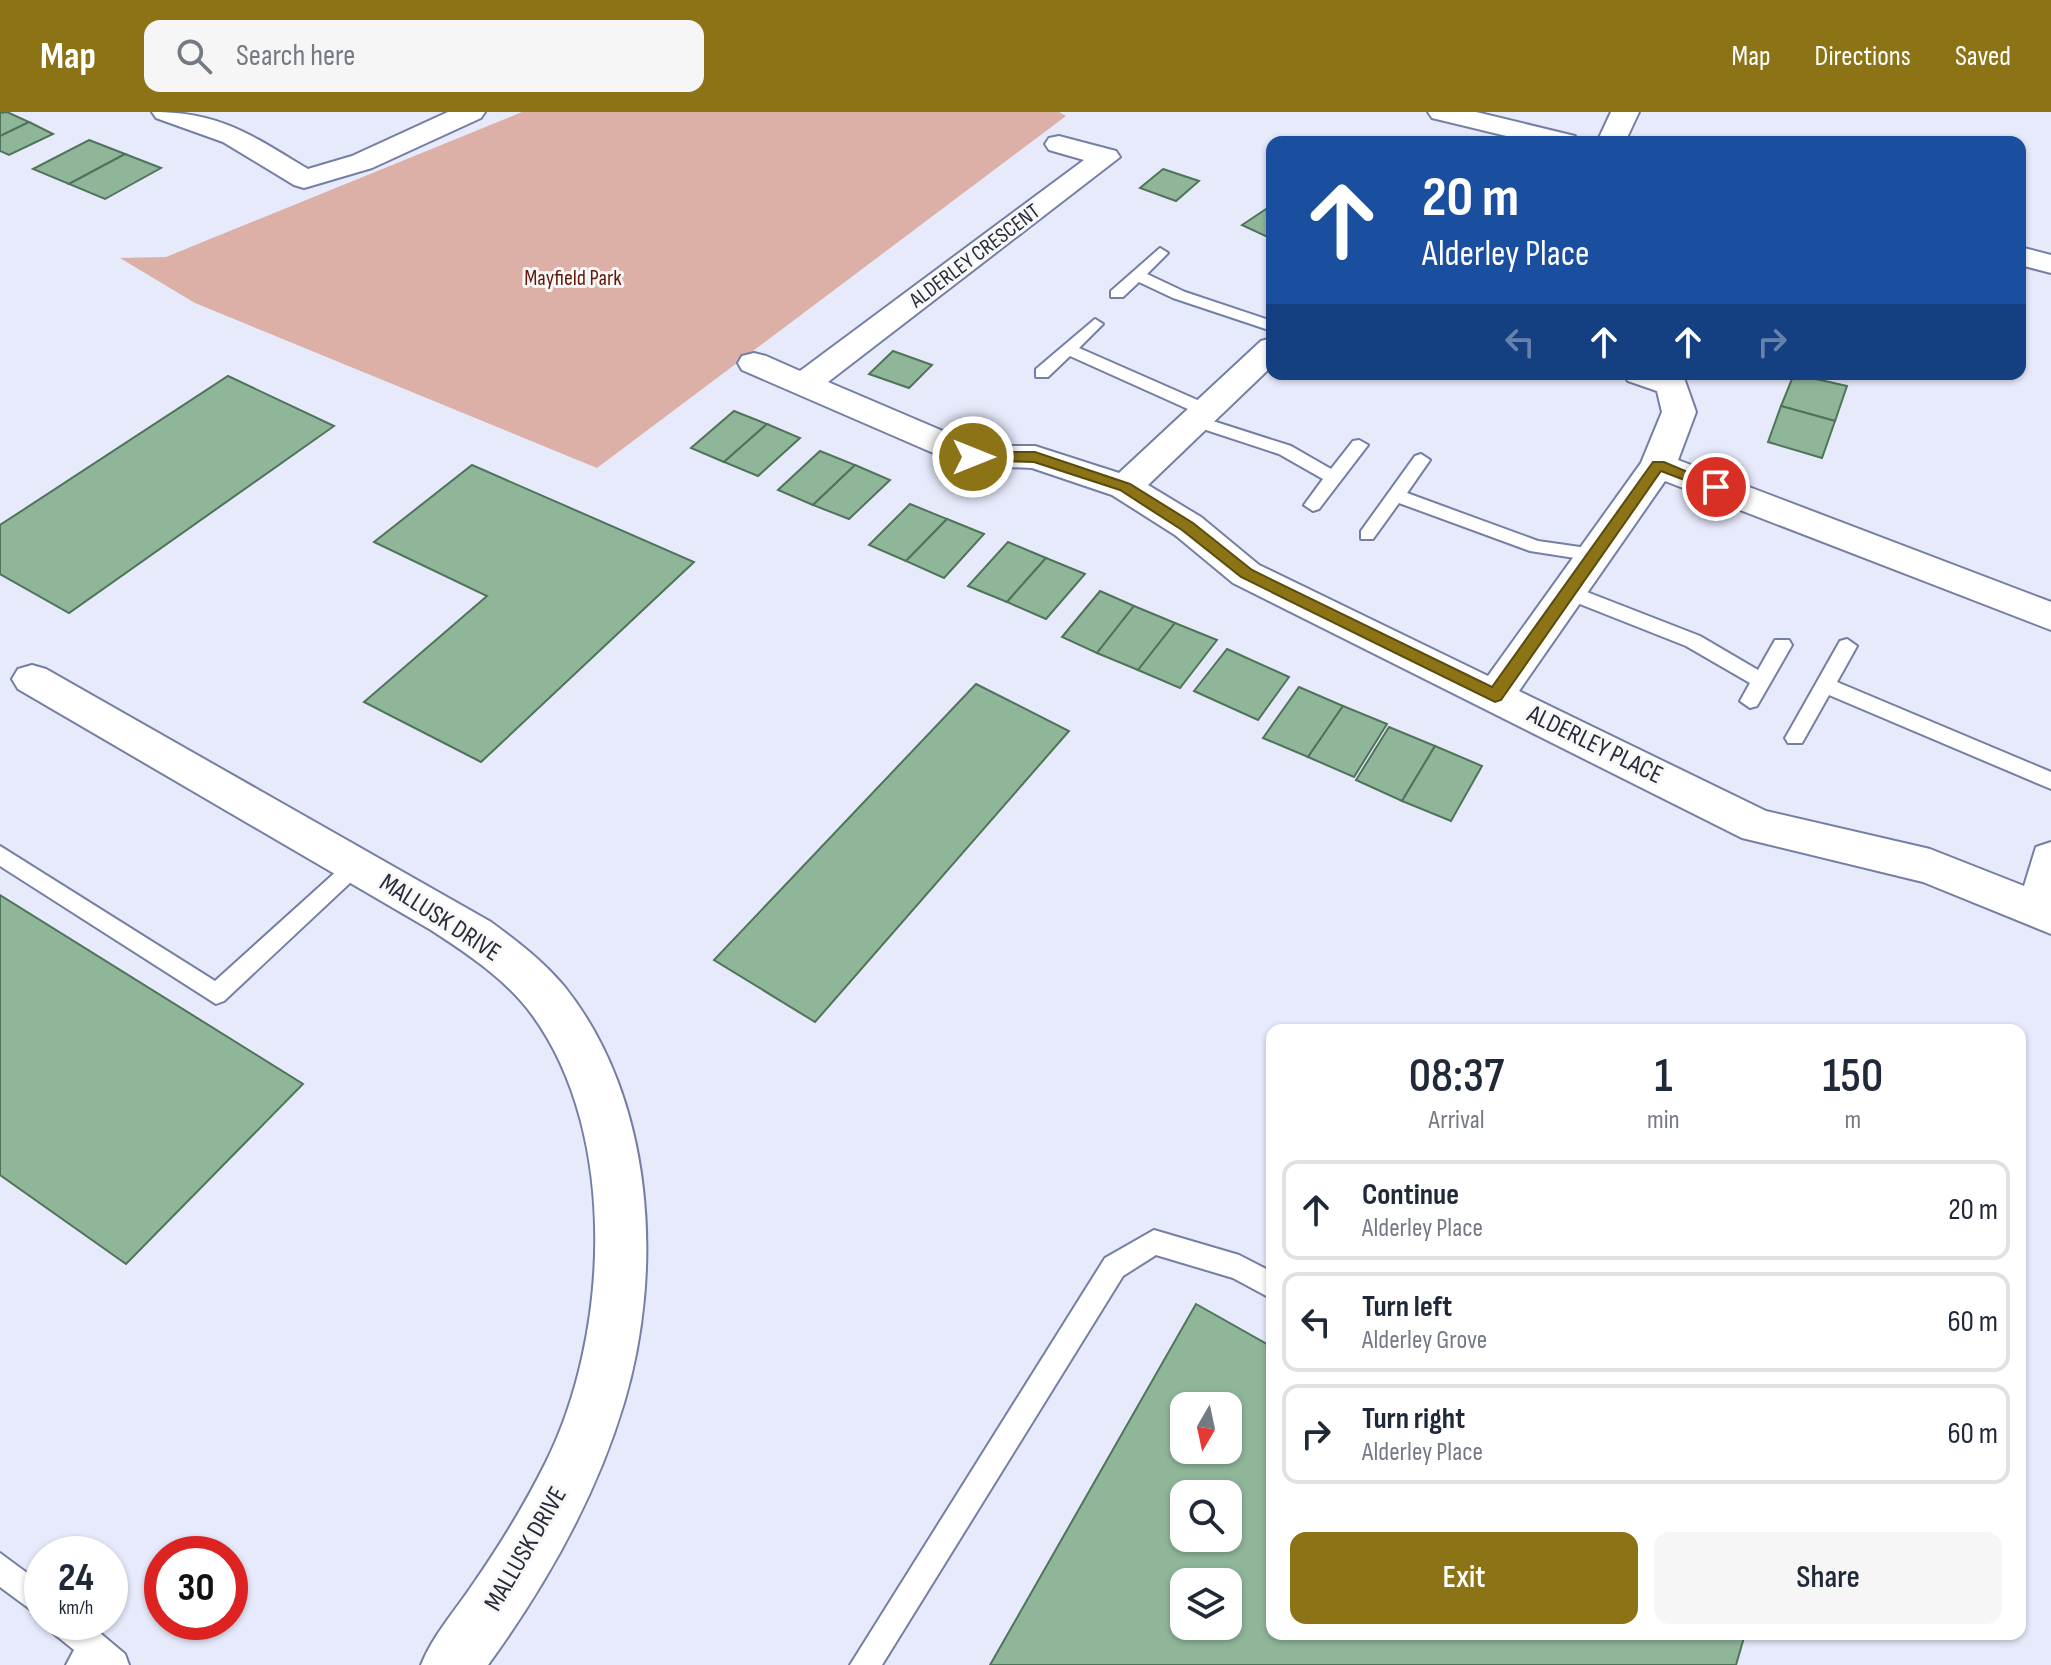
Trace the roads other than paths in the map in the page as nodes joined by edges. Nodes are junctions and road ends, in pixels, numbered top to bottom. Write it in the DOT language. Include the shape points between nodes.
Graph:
graph roads {
  1 [pos="166,112"];
  2 [pos="471,112"];
  3 [pos="1442,112"];
  4 [pos="1625,112"];
  5 [pos="1540,136"];
  6 [pos="1614,136"];
  7 [pos="1059,144"];
  8 [pos="1160,253"];
  9 [pos="2026,258"];
  10 [pos="2051,264"];
  11 [pos="1137,275"];
  12 [pos="1117,294"];
  13 [pos="1095,324"];
  14 [pos="1266,324"];
  15 [pos="1068,349"];
  16 [pos="1266,354"];
  17 [pos="754,363"];
  18 [pos="1042,373"];
  19 [pos="1657,380"];
  20 [pos="804,384"];
  21 [pos="1199,415"];
  22 [pos="1359,445"];
  23 [pos="1421,460"];
  24 [pos="1658,465"];
  25 [pos="1334,478"];
  26 [pos="1125,487"];
  27 [pos="1396,495"];
  28 [pos="1313,505"];
  29 [pos="1367,535"];
  30 [pos="1594,555"];
  31 [pos="1569,592"];
  32 [pos="2051,617"];
  33 [pos="1782,645"];
  34 [pos="1847,646"];
  35 [pos="32,679"];
  36 [pos="1762,681"];
  37 [pos="1825,685"];
  38 [pos="1495,696"];
  39 [pos="1750,701"];
  40 [pos="1795,738"];
  41 [pos="2051,781"];
  42 [pos="0,855"];
  43 [pos="2051,859"];
  44 [pos="357,866"];
  45 [pos="2046,914"];
  46 [pos="1266,1283"];
  47 [pos="0,1568"];
  48 [pos="24,1588"];
  49 [pos="80,1640"];
  50 [pos="97,1660"];
  51 [pos="451,1665"];
  52 [pos="865,1665"];
  1 -- 2 [label="street" via="233,136 304,179 362,162"];
  3 -- 5 [label="street"];
  4 -- 6 [label="street"];
  7 -- 20 [label="street, ALDERLEY CRESCENT" via="1106,157"];
  8 -- 11 [label="lane"];
  9 -- 10 [label="street"];
  11 -- 12 [label="lane"];
  11 -- 14 [label="lane"];
  13 -- 15 [label="lane"];
  15 -- 18 [label="lane"];
  15 -- 21 [label="lane"];
  16 -- 21 [label="street"];
  17 -- 20 [label="street, ALDERLEY PLACE"];
  19 -- 24 [label="street" via="1672,385 1679,412"];
  20 -- 26 [label="street, ALDERLEY PLACE" via="973,457 1035,457"];
  21 -- 25 [label="lane" via="1285,450"];
  21 -- 26 [label="street"];
  22 -- 25 [label="lane"];
  23 -- 27 [label="lane"];
  24 -- 30 [label="street"];
  24 -- 32 [label="street"];
  25 -- 28 [label="lane"];
  26 -- 38 [label="street, ALDERLEY PLACE" via="1188,526 1246,574"];
  27 -- 29 [label="lane"];
  27 -- 30 [label="lane" via="1536,547"];
  30 -- 31 [label="street"];
  31 -- 36 [label="lane" via="1693,641"];
  31 -- 38 [label="street"];
  33 -- 36 [label="lane"];
  34 -- 37 [label="lane"];
  35 -- 44 [label="street, MALLUSK DRIVE"];
  36 -- 39 [label="lane"];
  37 -- 40 [label="lane"];
  37 -- 41 [label="lane"];
  38 -- 45 [label="street, ALDERLEY PLACE" via="1757,826 1930,866"];
  42 -- 44 [label="lane" via="216,994"];
  43 -- 45 [label="street"];
  44 -- 51 [label="street, MALLUSK DRIVE" via="497,949 549,1002 588,1062 611,1136 620,1210 604,1372 579,1452 492,1611"];
  46 -- 52 [label="lane" via="1239,1267 1154,1242 1114,1267"];
  47 -- 48 [label="lane"];
  49 -- 50 [label="lane"];
}
